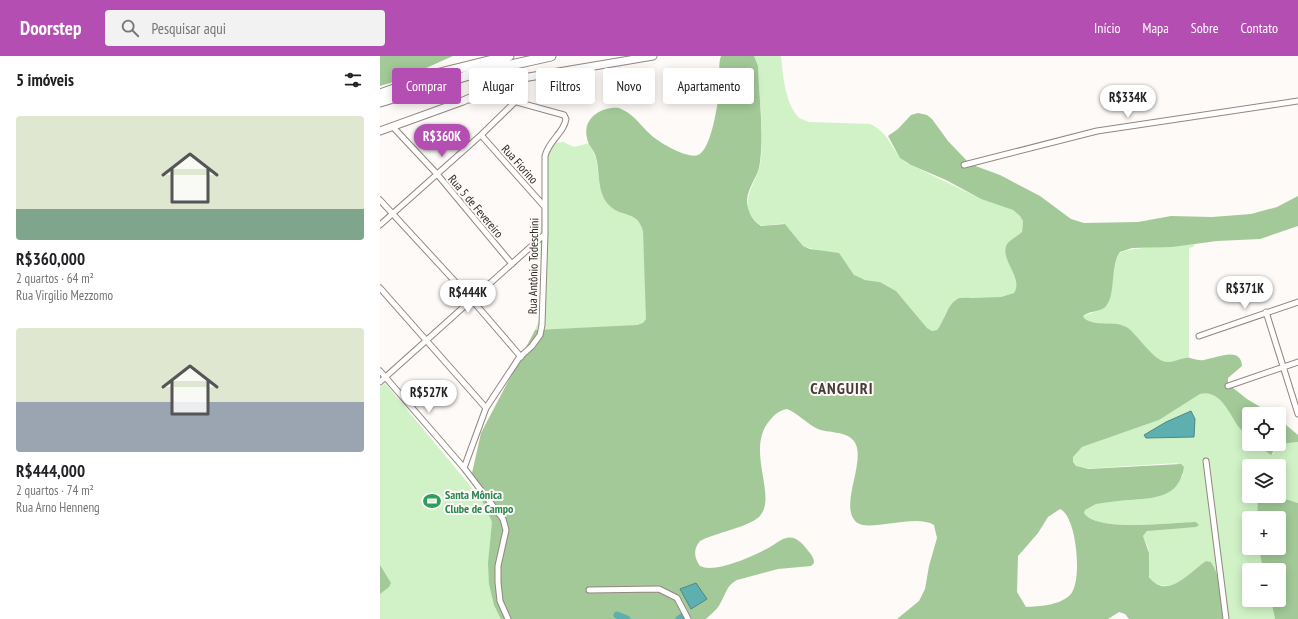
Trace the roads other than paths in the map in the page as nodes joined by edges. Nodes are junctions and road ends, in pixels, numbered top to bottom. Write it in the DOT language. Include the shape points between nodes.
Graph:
graph roads {
  1 [pos="509,56"];
  2 [pos="551,56"];
  3 [pos="653,56"];
  4 [pos="528,77"];
  5 [pos="380,94"];
  6 [pos="469,98"];
  7 [pos="463,101"];
  8 [pos="469,101"];
  9 [pos="1298,101"];
  10 [pos="380,102"];
  11 [pos="513,104"];
  12 [pos="523,104"];
  13 [pos="392,126"];
  14 [pos="380,130"];
  15 [pos="481,135"];
  16 [pos="964,165"];
  17 [pos="437,174"];
  18 [pos="380,200"];
  19 [pos="544,206"];
  20 [pos="393,214"];
  21 [pos="380,225"];
  22 [pos="545,234"];
  23 [pos="512,264"];
  24 [pos="380,288"];
  25 [pos="472,300"];
  26 [pos="1298,302"];
  27 [pos="1266,312"];
  28 [pos="1199,336"];
  29 [pos="426,340"];
  30 [pos="521,357"];
  31 [pos="1298,362"];
  32 [pos="1283,367"];
  33 [pos="380,371"];
  34 [pos="385,377"];
  35 [pos="380,382"];
  36 [pos="1228,386"];
  37 [pos="486,408"];
  38 [pos="1298,414"];
  39 [pos="1206,461"];
  40 [pos="464,468"];
  41 [pos="589,590"];
  42 [pos="508,619"];
  43 [pos="688,619"];
  44 [pos="1226,619"];
  1 -- 5 [label="highway" via="436,74"];
  2 -- 10 [label="highway" via="479,72"];
  3 -- 4 [label="street"];
  6 -- 7 [label="street"];
  7 -- 8 [label="street, Rua Antônio Todeschini"];
  7 -- 13 [label="street"];
  9 -- 16 [label="street" via="1097,131"];
  11 -- 15 [label="street"];
  12 -- 19 [label="street, Rua Antônio Todeschini" via="564,115 566,119 564,128 547,147"];
  13 -- 14 [label="street"];
  13 -- 17 [label="street, Rua 5 de Fevereiro"];
  15 -- 17 [label="street"];
  15 -- 19 [label="street, Rua Fiorino"];
  17 -- 20 [label="street"];
  17 -- 23 [label="street, Rua 5 de Fevereiro"];
  18 -- 20 [label="street"];
  19 -- 22 [label="street, Rua Antônio Todeschini"];
  20 -- 21 [label="street"];
  20 -- 25 [label="street"];
  22 -- 23 [label="street"];
  22 -- 30 [label="street, Rua Antônio Todeschini" via="542,325 540,335"];
  23 -- 25 [label="street"];
  24 -- 29 [label="street"];
  25 -- 29 [label="street"];
  25 -- 30 [label="street"];
  26 -- 27 [label="street"];
  27 -- 28 [label="street"];
  27 -- 32 [label="street"];
  29 -- 34 [label="street"];
  29 -- 37 [label="street"];
  30 -- 37 [label="street, Rua Antônio Todeschini"];
  31 -- 32 [label="street"];
  32 -- 36 [label="street"];
  32 -- 38 [label="street"];
  33 -- 34 [label="street"];
  34 -- 35 [label="street"];
  34 -- 40 [label="street"];
  37 -- 40 [label="street, Rua Antônio Todeschini"];
  39 -- 44 [label="street"];
  40 -- 42 [label="street" via="503,519 506,530 498,566 498,582 500,601"];
  41 -- 43 [label="street" via="659,589 677,598"];
}
